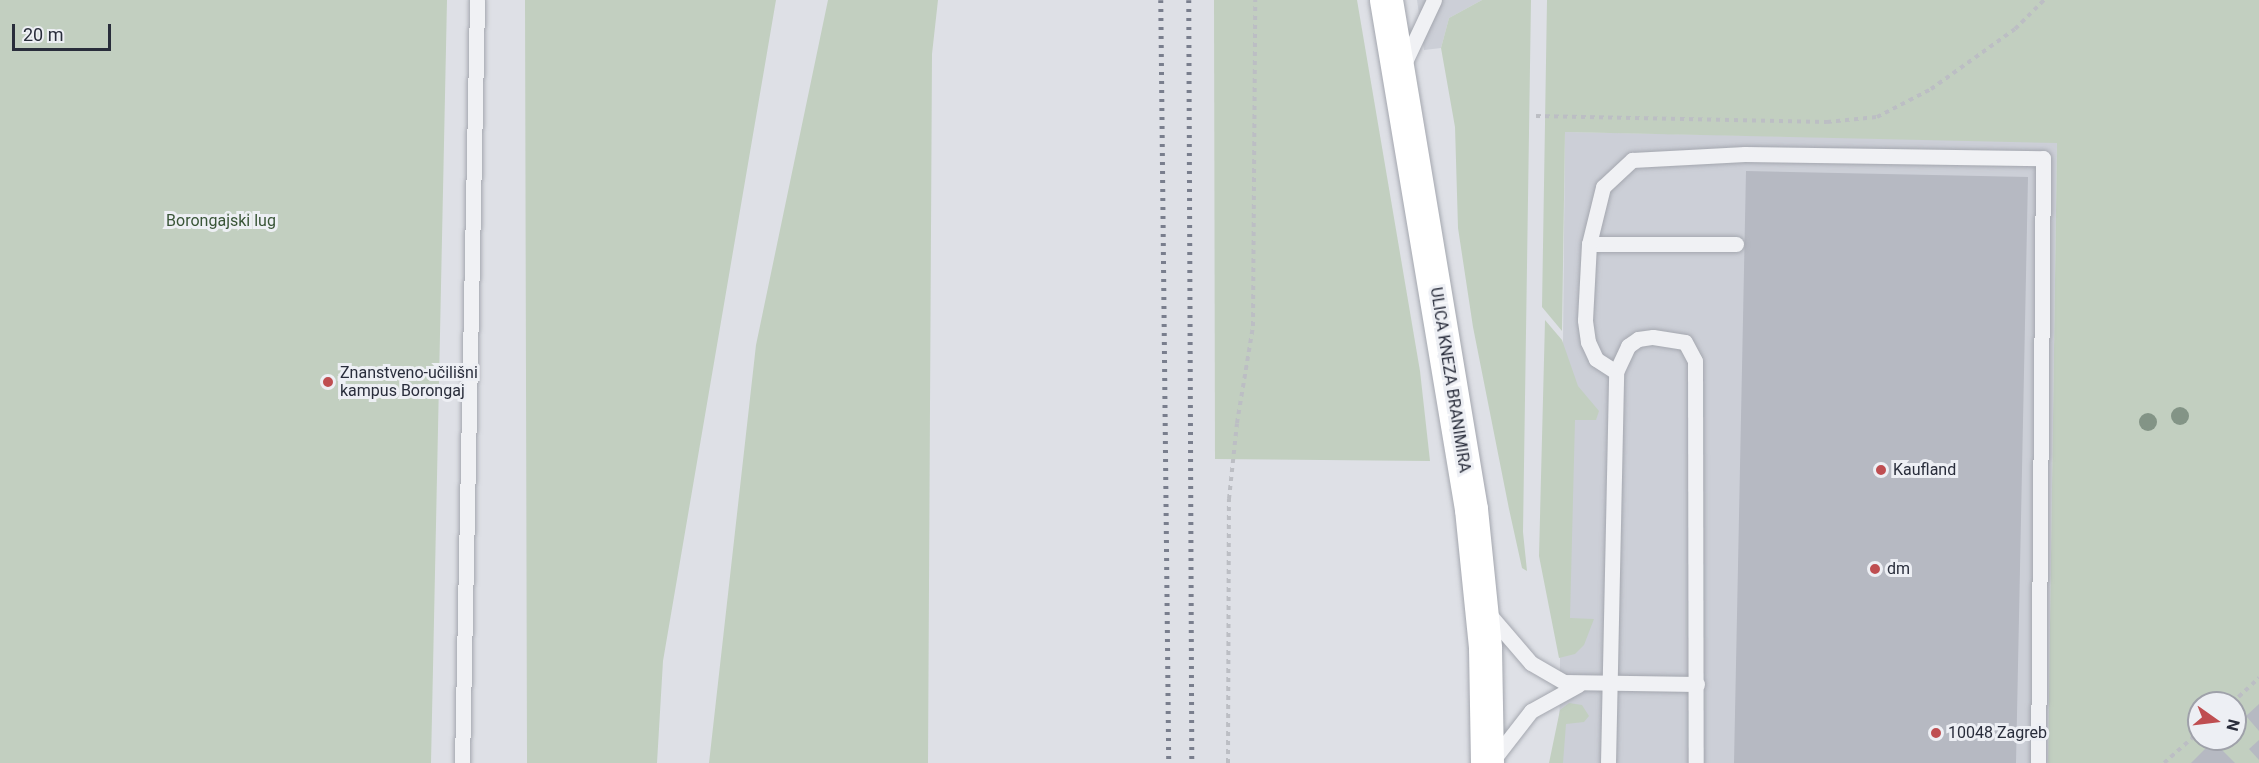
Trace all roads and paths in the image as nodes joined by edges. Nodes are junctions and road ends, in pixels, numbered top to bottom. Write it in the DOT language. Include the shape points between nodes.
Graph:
graph roads {
  1 [pos="477,0"];
  2 [pos="1256,0"];
  3 [pos="1386,0"];
  4 [pos="1434,0"];
  5 [pos="2044,0"];
  6 [pos="1399,77"];
  7 [pos="1536,116"];
  8 [pos="1589,244"];
  9 [pos="1736,244"];
  10 [pos="1616,372"];
  11 [pos="1481,604"];
  12 [pos="2259,678"];
  13 [pos="1697,684"];
  14 [pos="1578,685"];
  15 [pos="1610,685"];
  16 [pos="2245,691"];
  17 [pos="2187,743"];
  18 [pos="462,763"];
  19 [pos="1228,763"];
  20 [pos="1489,763"];
  21 [pos="1608,763"];
  22 [pos="1696,763"];
  23 [pos="2038,763"];
  24 [pos="2164,763"];
  1 -- 18 [label="lane"];
  2 -- 19 [label="path" via="1253,327 1237,423 1230,499"];
  3 -- 6 [label="main road, ULICA KNEZA BRANIMIRA"];
  4 -- 6 [label="lane"];
  5 -- 7 [label="path" via="2015,29 1931,89 1877,117 1827,122"];
  6 -- 11 [label="main road, ULICA KNEZA BRANIMIRA" via="1458,424"];
  8 -- 9 [label="lane"];
  8 -- 10 [label="lane" via="1585,320 1588,342 1596,359"];
  8 -- 23 [label="lane" via="1603,187 1632,160 1745,154 2043,158"];
  10 -- 13 [label="lane" via="1628,346 1638,339 1685,342 1695,361"];
  10 -- 15 [label="lane"];
  11 -- 14 [label="lane" via="1531,663"];
  11 -- 20 [label="main road, ULICA KNEZA BRANIMIRA"];
  12 -- 16 [label="path"];
  13 -- 15 [label="lane"];
  13 -- 22 [label="lane"];
  14 -- 15 [label="lane"];
  14 -- 20 [label="lane" via="1531,711"];
  15 -- 21 [label="lane"];
  17 -- 24 [label="path"];
}
